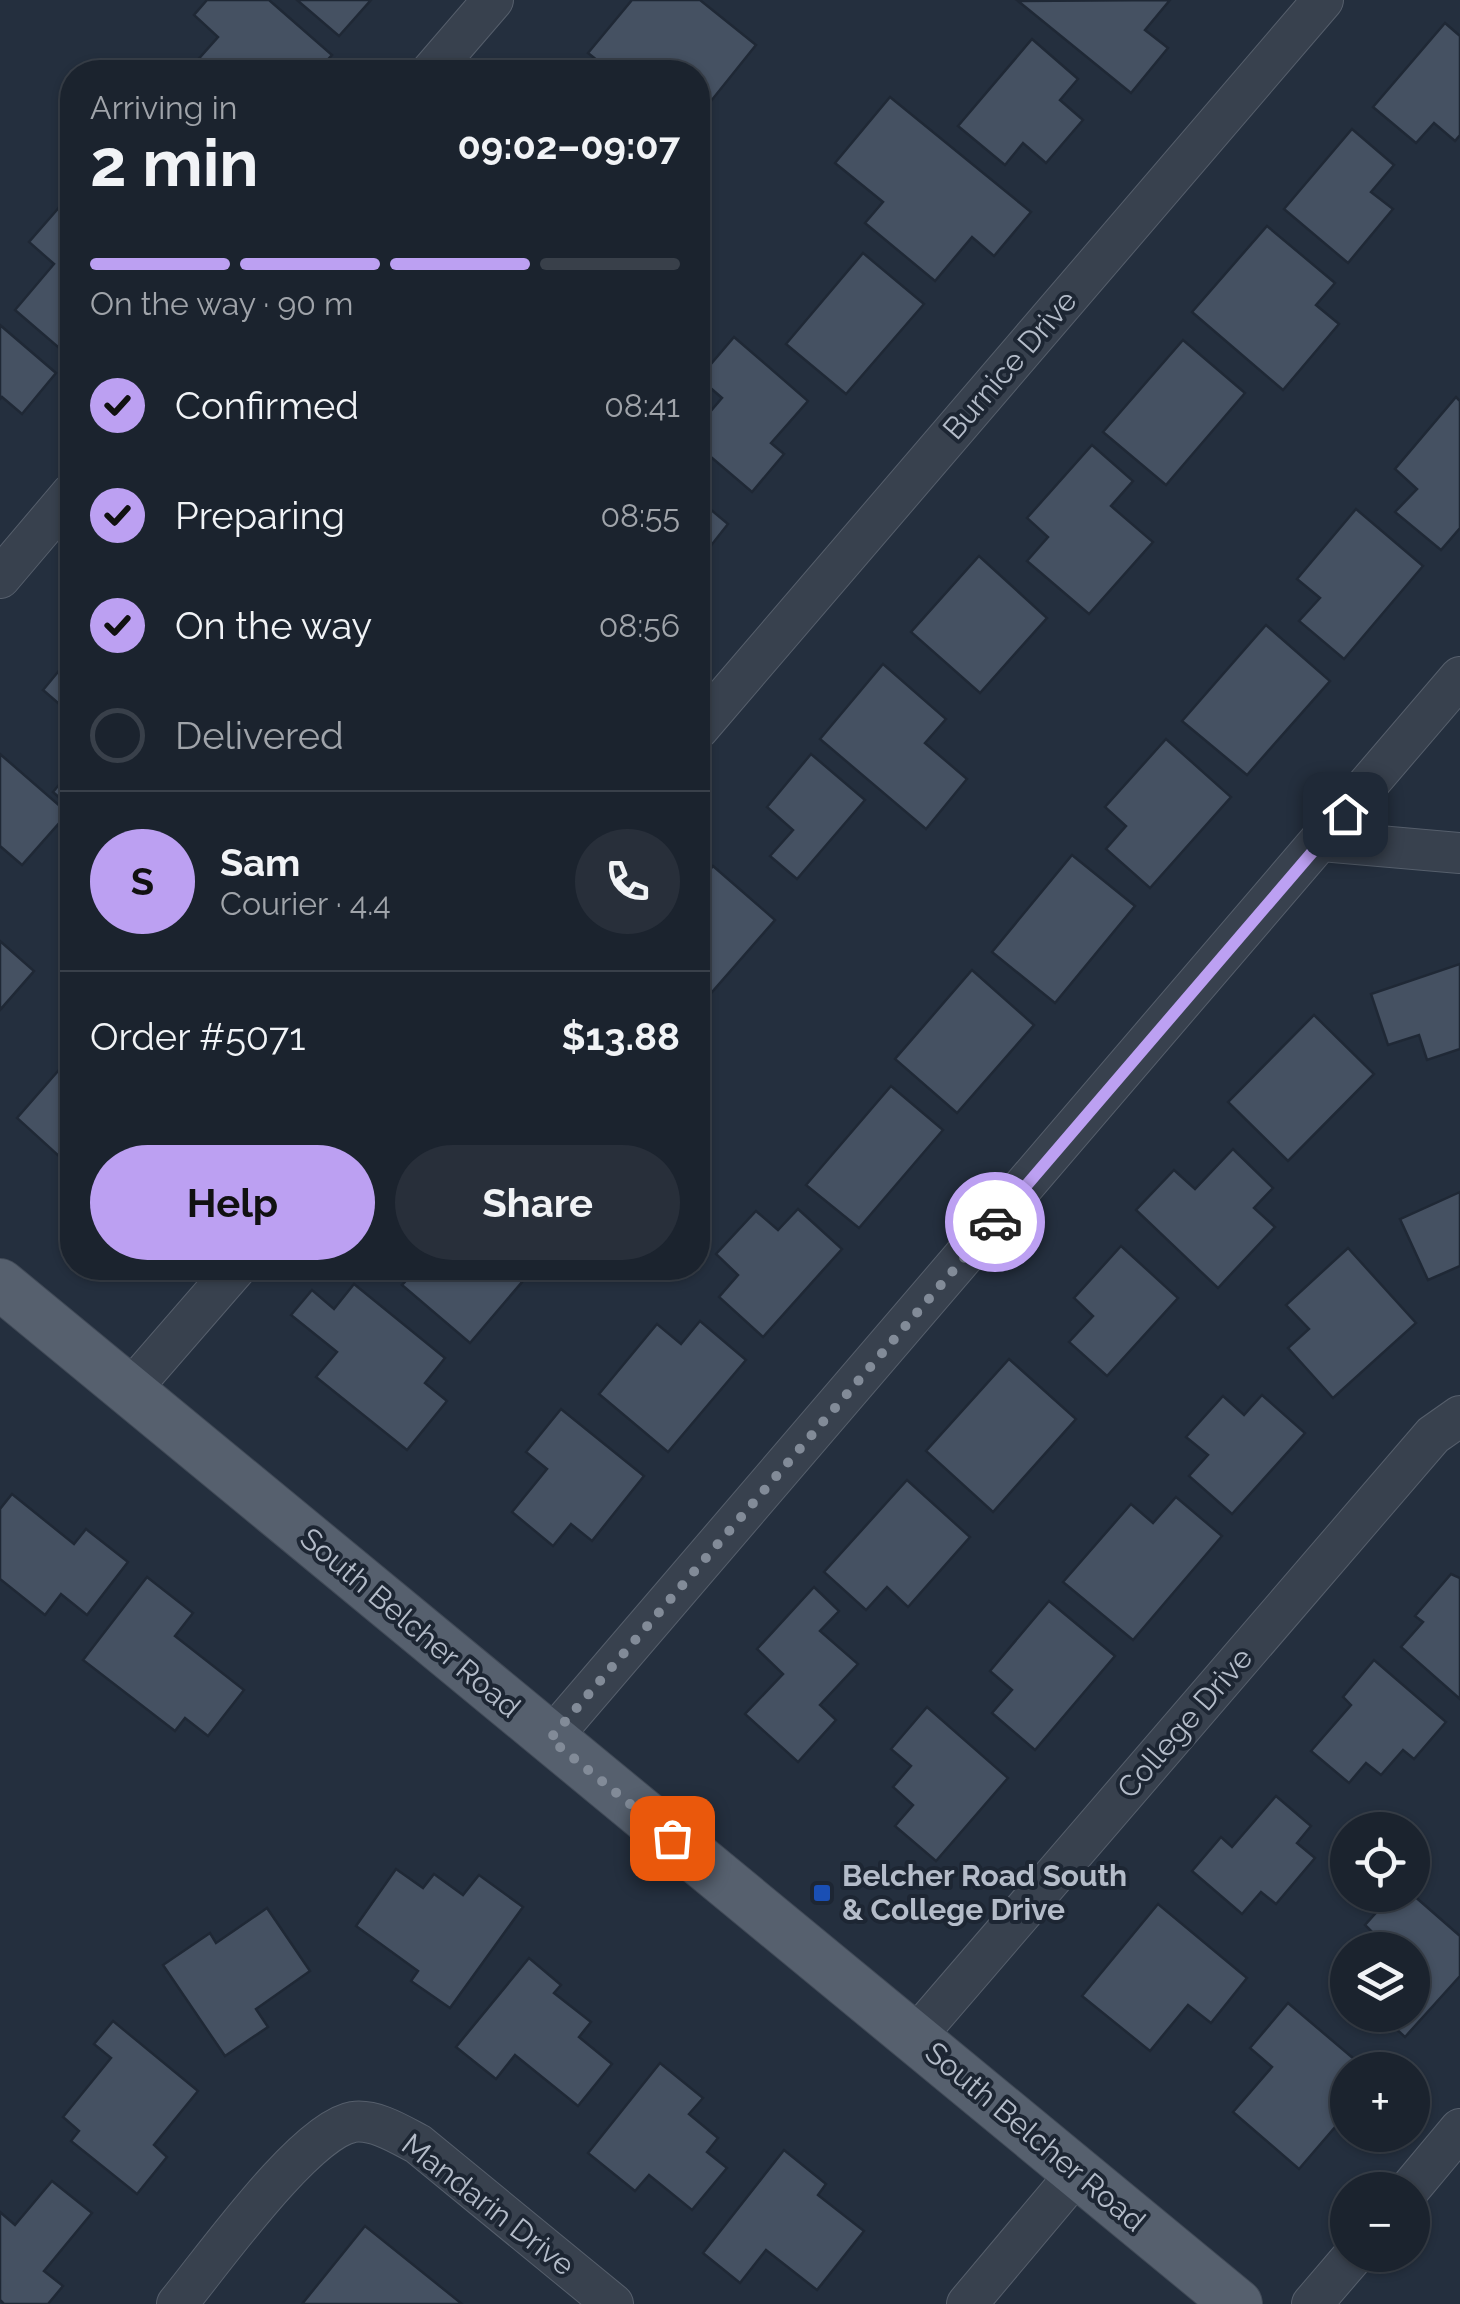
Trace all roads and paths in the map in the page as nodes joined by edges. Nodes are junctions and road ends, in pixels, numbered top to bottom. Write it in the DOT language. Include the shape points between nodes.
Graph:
graph roads {
  1 [pos="493,0"];
  2 [pos="1323,0"];
  3 [pos="441,60"];
  4 [pos="60,507"];
  5 [pos="0,578"];
  6 [pos="1460,677"];
  7 [pos="710,715"];
  8 [pos="1322,841"];
  9 [pos="1460,853"];
  10 [pos="226,1280"];
  11 [pos="0,1284"];
  12 [pos="130,1390"];
  13 [pos="1460,1416"];
  14 [pos="550,1739"];
  15 [pos="915,2038"];
  16 [pos="1460,2129"];
  17 [pos="1077,2172"];
  18 [pos="1424,2172"];
  19 [pos="1339,2272"];
  20 [pos="177,2304"];
  21 [pos="613,2304"];
  22 [pos="967,2304"];
  23 [pos="1237,2304"];
  24 [pos="1312,2304"];
  1 -- 3 [label="street"];
  2 -- 7 [label="street, Burnice Drive"];
  4 -- 5 [label="street"];
  6 -- 8 [label="street"];
  8 -- 9 [label="street"];
  8 -- 14 [label="street"];
  10 -- 12 [label="street"];
  11 -- 12 [label="main road, South Belcher Road"];
  12 -- 14 [label="main road, South Belcher Road"];
  13 -- 15 [label="street, College Drive" via="1433,1435"];
  14 -- 15 [label="main road, South Belcher Road"];
  15 -- 17 [label="main road, South Belcher Road"];
  16 -- 18 [label="street"];
  17 -- 22 [label="street"];
  17 -- 23 [label="main road, South Belcher Road"];
  19 -- 24 [label="street"];
  20 -- 21 [label="street, Mandarin Drive" via="298,2157 324,2134 354,2122 388,2128 418,2144"];
}
